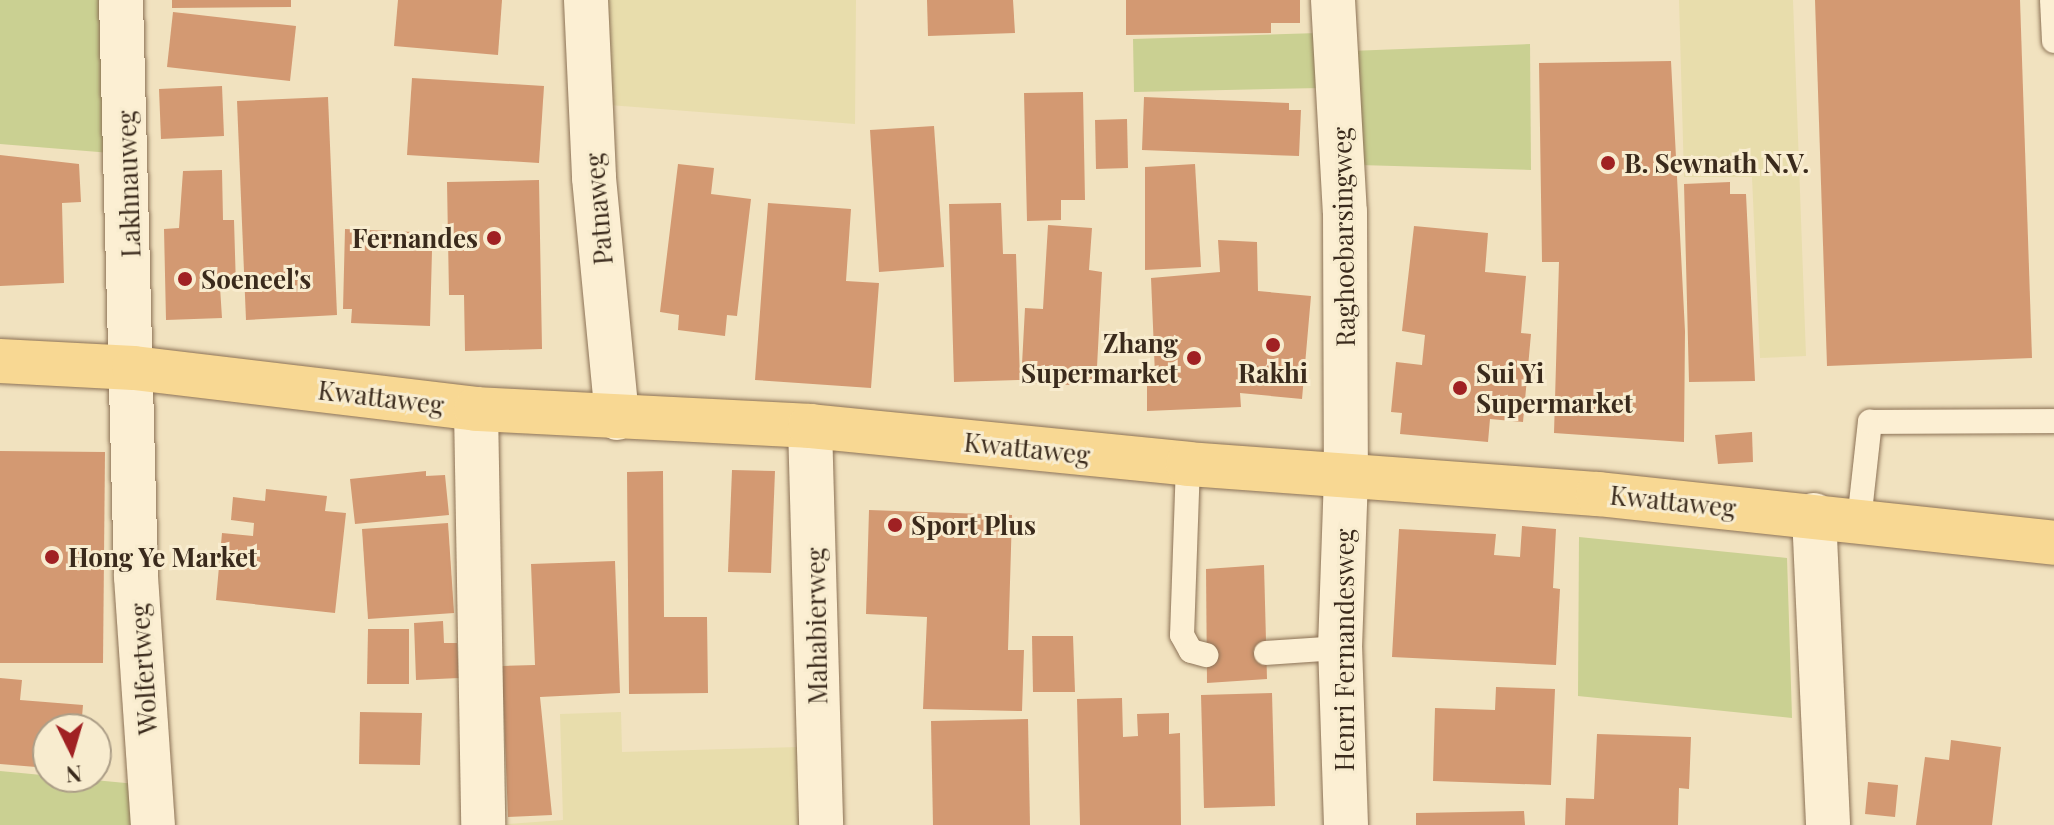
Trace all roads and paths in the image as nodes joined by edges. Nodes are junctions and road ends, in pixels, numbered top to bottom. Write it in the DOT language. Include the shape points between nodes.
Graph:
graph roads {
  1 [pos="121,0"];
  2 [pos="586,0"];
  3 [pos="1333,0"];
  4 [pos="2052,0"];
  5 [pos="2054,41"];
  6 [pos="0,361"];
  7 [pos="134,368"];
  8 [pos="476,409"];
  9 [pos="617,418"];
  10 [pos="2054,421"];
  11 [pos="810,426"];
  12 [pos="1188,464"];
  13 [pos="1346,474"];
  14 [pos="1814,515"];
  15 [pos="1859,521"];
  16 [pos="2054,543"];
  17 [pos="1340,648"];
  18 [pos="1266,653"];
  19 [pos="1206,655"];
  20 [pos="153,825"];
  21 [pos="483,825"];
  22 [pos="821,825"];
  23 [pos="1346,825"];
  24 [pos="1828,825"];
  1 -- 7 [label="street, Lakhnauweg"];
  2 -- 9 [label="street, Patnaweg" via="594,178"];
  3 -- 13 [label="street, Raghoebarsingweg" via="1345,212"];
  4 -- 5 [label="lane"];
  6 -- 7 [label="main road, Kwattaweg"];
  7 -- 8 [label="main road, Kwattaweg"];
  7 -- 20 [label="street, Wolfertweg" via="136,577"];
  8 -- 9 [label="main road, Kwattaweg"];
  8 -- 21 [label="street"];
  9 -- 11 [label="main road, Kwattaweg"];
  10 -- 15 [label="lane" via="1870,422"];
  11 -- 12 [label="main road, Kwattaweg"];
  11 -- 22 [label="street, Mahabierweg"];
  12 -- 13 [label="main road, Kwattaweg"];
  12 -- 19 [label="lane" via="1182,635 1191,651"];
  13 -- 14 [label="main road, Kwattaweg"];
  13 -- 17 [label="street, Henri Fernandesweg"];
  14 -- 15 [label="main road, Kwattaweg"];
  14 -- 24 [label="street"];
  15 -- 16 [label="main road, Kwattaweg"];
  17 -- 18 [label="lane"];
  17 -- 23 [label="street, Henri Fernandesweg"];
}
